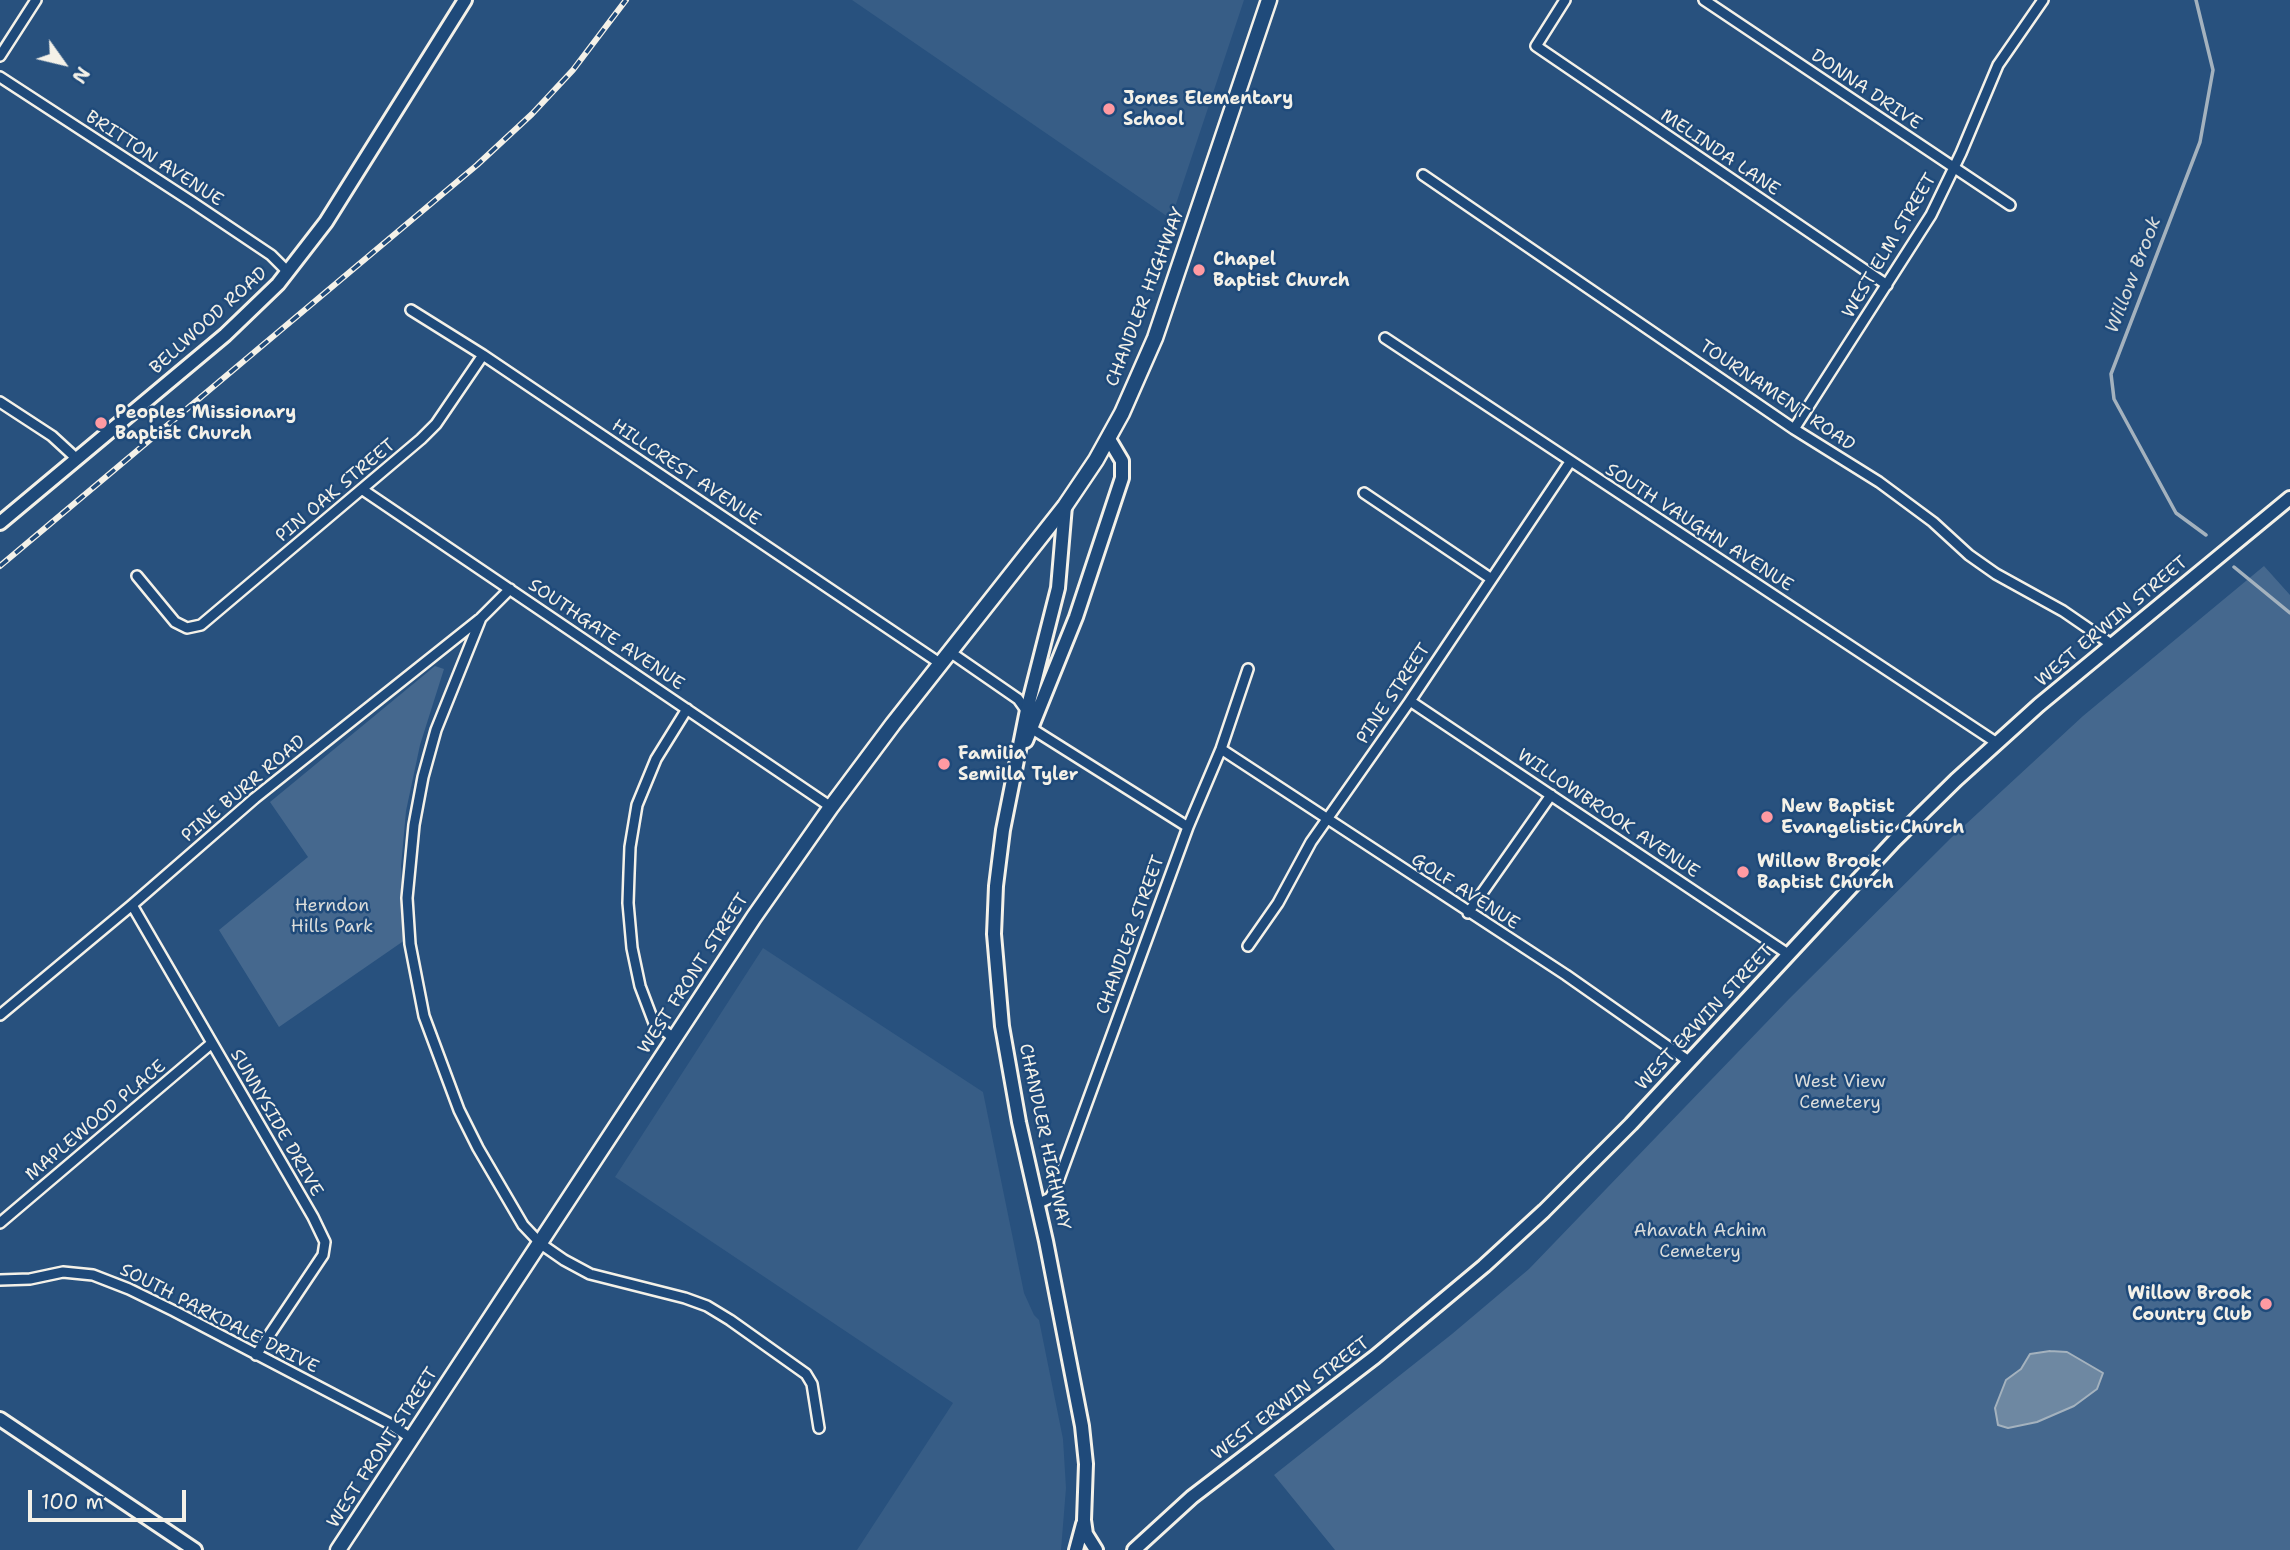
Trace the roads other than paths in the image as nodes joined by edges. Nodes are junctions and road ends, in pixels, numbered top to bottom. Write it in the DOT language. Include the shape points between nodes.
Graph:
graph roads {
  1 [pos="36,0"];
  2 [pos="465,0"];
  3 [pos="1269,0"];
  4 [pos="1565,0"];
  5 [pos="1704,0"];
  6 [pos="2043,0"];
  7 [pos="0,56"];
  8 [pos="0,77"];
  9 [pos="1954,169"];
  10 [pos="1423,174"];
  11 [pos="2010,205"];
  12 [pos="288,272"];
  13 [pos="1887,285"];
  14 [pos="411,310"];
  15 [pos="1385,338"];
  16 [pos="484,355"];
  17 [pos="0,402"];
  18 [pos="1794,429"];
  19 [pos="1109,439"];
  20 [pos="77,458"];
  21 [pos="1570,462"];
  22 [pos="363,490"];
  23 [pos="1364,493"];
  24 [pos="2290,498"];
  25 [pos="1065,506"];
  26 [pos="0,523"];
  27 [pos="137,576"];
  28 [pos="1490,578"];
  29 [pos="510,589"];
  30 [pos="481,618"];
  31 [pos="2111,644"];
  32 [pos="945,658"];
  33 [pos="1248,669"];
  34 [pos="1410,701"];
  35 [pos="687,709"];
  36 [pos="1027,710"];
  37 [pos="1028,726"];
  38 [pos="1997,743"];
  39 [pos="1221,749"];
  40 [pos="1552,795"];
  41 [pos="831,807"];
  42 [pos="1326,820"];
  43 [pos="1188,827"];
  44 [pos="132,905"];
  45 [pos="1468,913"];
  46 [pos="1248,946"];
  47 [pos="1788,954"];
  48 [pos="0,1015"];
  49 [pos="675,1039"];
  50 [pos="212,1043"];
  51 [pos="1690,1062"];
  52 [pos="1037,1204"];
  53 [pos="0,1223"];
  54 [pos="541,1244"];
  55 [pos="0,1280"];
  56 [pos="256,1355"];
  57 [pos="0,1419"];
  58 [pos="819,1428"];
  59 [pos="412,1439"];
  60 [pos="1084,1520"];
  61 [pos="195,1550"];
  62 [pos="338,1550"];
  63 [pos="1076,1550"];
  64 [pos="1096,1550"];
  65 [pos="1134,1550"];
  1 -- 7 [label="street"];
  2 -- 12 [label="street, BELLWOOD ROAD" via="330,216"];
  3 -- 19 [label="main road, CHANDLER HIGHWAY" via="1159,327"];
  4 -- 13 [label="street, MELINDA LANE" via="1536,46"];
  5 -- 9 [label="street, DONNA DRIVE"];
  6 -- 9 [label="street, WEST ELM STREET" via="1998,65"];
  8 -- 12 [label="street, BRITTON AVENUE" via="271,255"];
  9 -- 11 [label="street, DONNA DRIVE"];
  9 -- 13 [label="street, WEST ELM STREET"];
  10 -- 18 [label="street, TOURNAMENT ROAD"];
  12 -- 20 [label="street, BELLWOOD ROAD" via="238,323"];
  13 -- 18 [label="street, WEST ELM STREET"];
  14 -- 16 [label="street, HILLCREST AVENUE"];
  15 -- 21 [label="street, SOUTH VAUGHN AVENUE"];
  16 -- 22 [label="street, PIN OAK STREET" via="436,424"];
  16 -- 32 [label="street, HILLCREST AVENUE"];
  17 -- 20 [label="street"];
  18 -- 31 [label="street, TOURNAMENT ROAD" via="1879,482 1987,568"];
  19 -- 25 [label="main road, WEST FRONT STREET"];
  19 -- 37 [label="street, CHANDLER HIGHWAY" via="1122,461 1122,478 1076,617"];
  20 -- 26 [label="street, BELLWOOD ROAD"];
  21 -- 28 [label="street, PINE STREET"];
  21 -- 38 [label="street, SOUTH VAUGHN AVENUE"];
  22 -- 27 [label="street, PIN OAK STREET" via="201,625 187,628 174,622"];
  22 -- 29 [label="street, SOUTHGATE AVENUE"];
  23 -- 28 [label="street"];
  24 -- 31 [label="street, WEST ERWIN STREET"];
  25 -- 32 [label="main road, WEST FRONT STREET"];
  25 -- 36 [label="street, CHANDLER HIGHWAY" via="1058,588"];
  28 -- 34 [label="street, PINE STREET"];
  29 -- 30 [label="street, PINE BURR ROAD"];
  29 -- 35 [label="street, SOUTHGATE AVENUE"];
  30 -- 44 [label="street, PINE BURR ROAD" via="255,798"];
  30 -- 54 [label="street" via="436,730 423,777 407,898 413,965 424,1016 459,1110 523,1225"];
  31 -- 38 [label="street, WEST ERWIN STREET"];
  32 -- 36 [label="street, HILLCREST AVENUE" via="1018,699"];
  32 -- 41 [label="main road, WEST FRONT STREET"];
  33 -- 39 [label="street, CHANDLER STREET"];
  34 -- 40 [label="street, WILLOWBROOK AVENUE"];
  34 -- 42 [label="street, PINE STREET"];
  35 -- 41 [label="street, SOUTHGATE AVENUE"];
  35 -- 49 [label="street" via="656,759 637,805 629,873 632,948 640,986 654,1023"];
  36 -- 37 [label="street, CHANDLER HIGHWAY"];
  37 -- 43 [label="street"];
  37 -- 52 [label="street, CHANDLER HIGHWAY" via="1003,830 994,934 1002,1026"];
  38 -- 47 [label="street, WEST ERWIN STREET" via="1902,833"];
  39 -- 42 [label="street, GOLF AVENUE"];
  39 -- 43 [label="street, CHANDLER STREET"];
  40 -- 45 [label="street"];
  40 -- 47 [label="street, WILLOWBROOK AVENUE"];
  41 -- 49 [label="main road, WEST FRONT STREET"];
  42 -- 45 [label="street, GOLF AVENUE"];
  42 -- 46 [label="street, PINE STREET"];
  43 -- 52 [label="street, CHANDLER STREET" via="1055,1190"];
  44 -- 48 [label="street, PINE BURR ROAD"];
  44 -- 50 [label="street, SUNNYSIDE DRIVE"];
  45 -- 51 [label="street, GOLF AVENUE"];
  47 -- 51 [label="street, WEST ERWIN STREET"];
  49 -- 54 [label="main road, WEST FRONT STREET"];
  50 -- 53 [label="street, MAPLEWOOD PLACE"];
  50 -- 56 [label="street, SUNNYSIDE DRIVE" via="325,1242 323,1255"];
  51 -- 65 [label="street, WEST ERWIN STREET" via="1570,1185 1474,1274 1375,1357 1192,1497"];
  52 -- 60 [label="street, CHANDLER HIGHWAY" via="1082,1426"];
  54 -- 58 [label="street" via="590,1274 685,1297 730,1320 806,1374"];
  54 -- 59 [label="main road, WEST FRONT STREET"];
  55 -- 56 [label="street, SOUTH PARKDALE DRIVE" via="63,1272 93,1275"];
  56 -- 59 [label="street, SOUTH PARKDALE DRIVE"];
  57 -- 61 [label="street"];
  59 -- 62 [label="main road, WEST FRONT STREET"];
  60 -- 63 [label="street, CHANDLER HIGHWAY"];
  60 -- 64 [label="street, CHANDLER HIGHWAY"];
}
